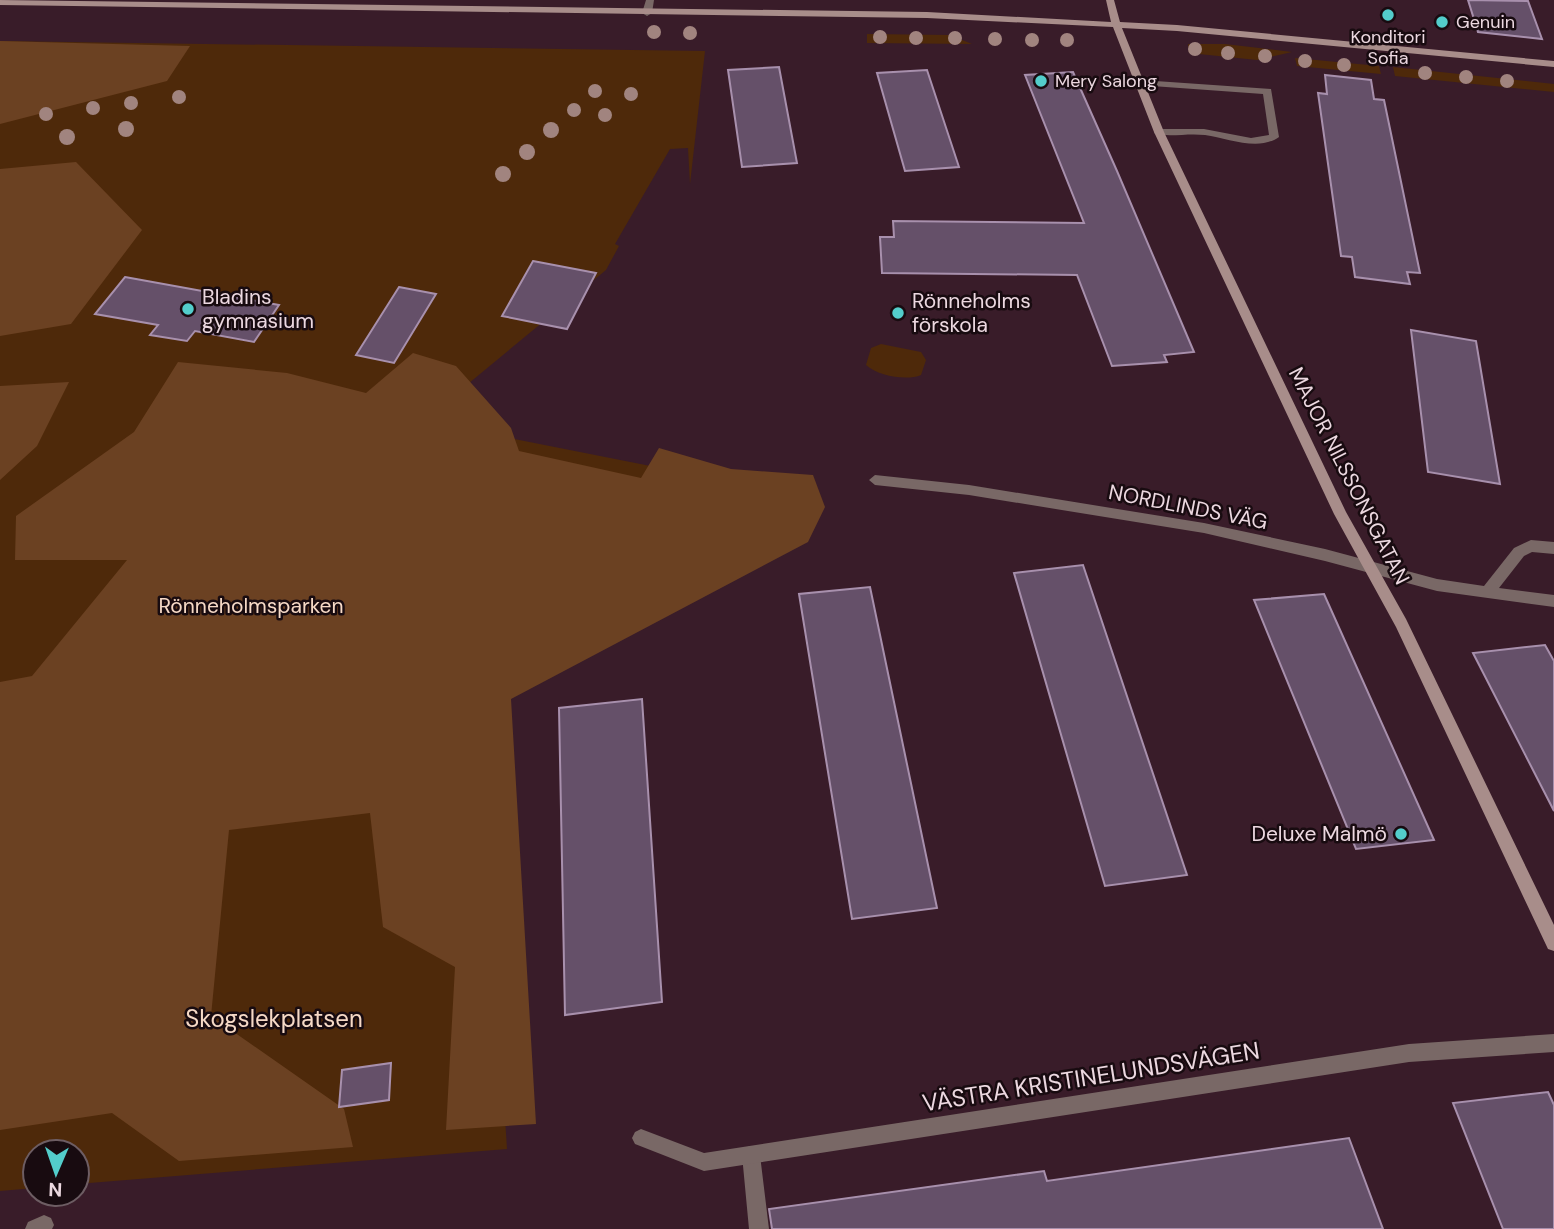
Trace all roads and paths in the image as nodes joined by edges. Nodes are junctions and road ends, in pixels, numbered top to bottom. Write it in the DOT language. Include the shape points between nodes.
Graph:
graph roads {
  1 [pos="650,0"];
  2 [pos="1110,0"];
  3 [pos="0,2"];
  4 [pos="647,13"];
  5 [pos="1115,24"];
  6 [pos="1554,64"];
  7 [pos="1141,83"];
  8 [pos="1159,132"];
  9 [pos="875,480"];
  10 [pos="1554,548"];
  11 [pos="1369,567"];
  12 [pos="1489,590"];
  13 [pos="1554,601"];
  14 [pos="1554,943"];
  15 [pos="1554,1043"];
  16 [pos="642,1138"];
  17 [pos="751,1155"];
  18 [pos="759,1229"];
  1 -- 4 [label="street"];
  2 -- 5 [label="street, MAJOR NILSSONSGATAN"];
  3 -- 4 [label="street"];
  4 -- 5 [label="street" via="927,15"];
  5 -- 6 [label="street"];
  5 -- 7 [label="street, MAJOR NILSSONSGATAN"];
  7 -- 8 [label="street, MAJOR NILSSONSGATAN"];
  7 -- 8 [label="street" via="1268,91 1274,137 1251,141 1204,132"];
  8 -- 11 [label="street, MAJOR NILSSONSGATAN"];
  9 -- 11 [label="street, NORDLINDS VÄG" via="969,490 1204,528"];
  10 -- 12 [label="street" via="1531,546 1519,552"];
  11 -- 12 [label="street, NORDLINDS VÄG" via="1437,584"];
  11 -- 14 [label="street, MAJOR NILSSONSGATAN" via="1401,623"];
  12 -- 13 [label="street, NORDLINDS VÄG"];
  15 -- 17 [label="street, VÄSTRA KRISTINELUNDSVÄGEN" via="1409,1053"];
  16 -- 17 [label="street, VÄSTRA KRISTINELUNDSVÄGEN" via="704,1162"];
  17 -- 18 [label="street"];
}
